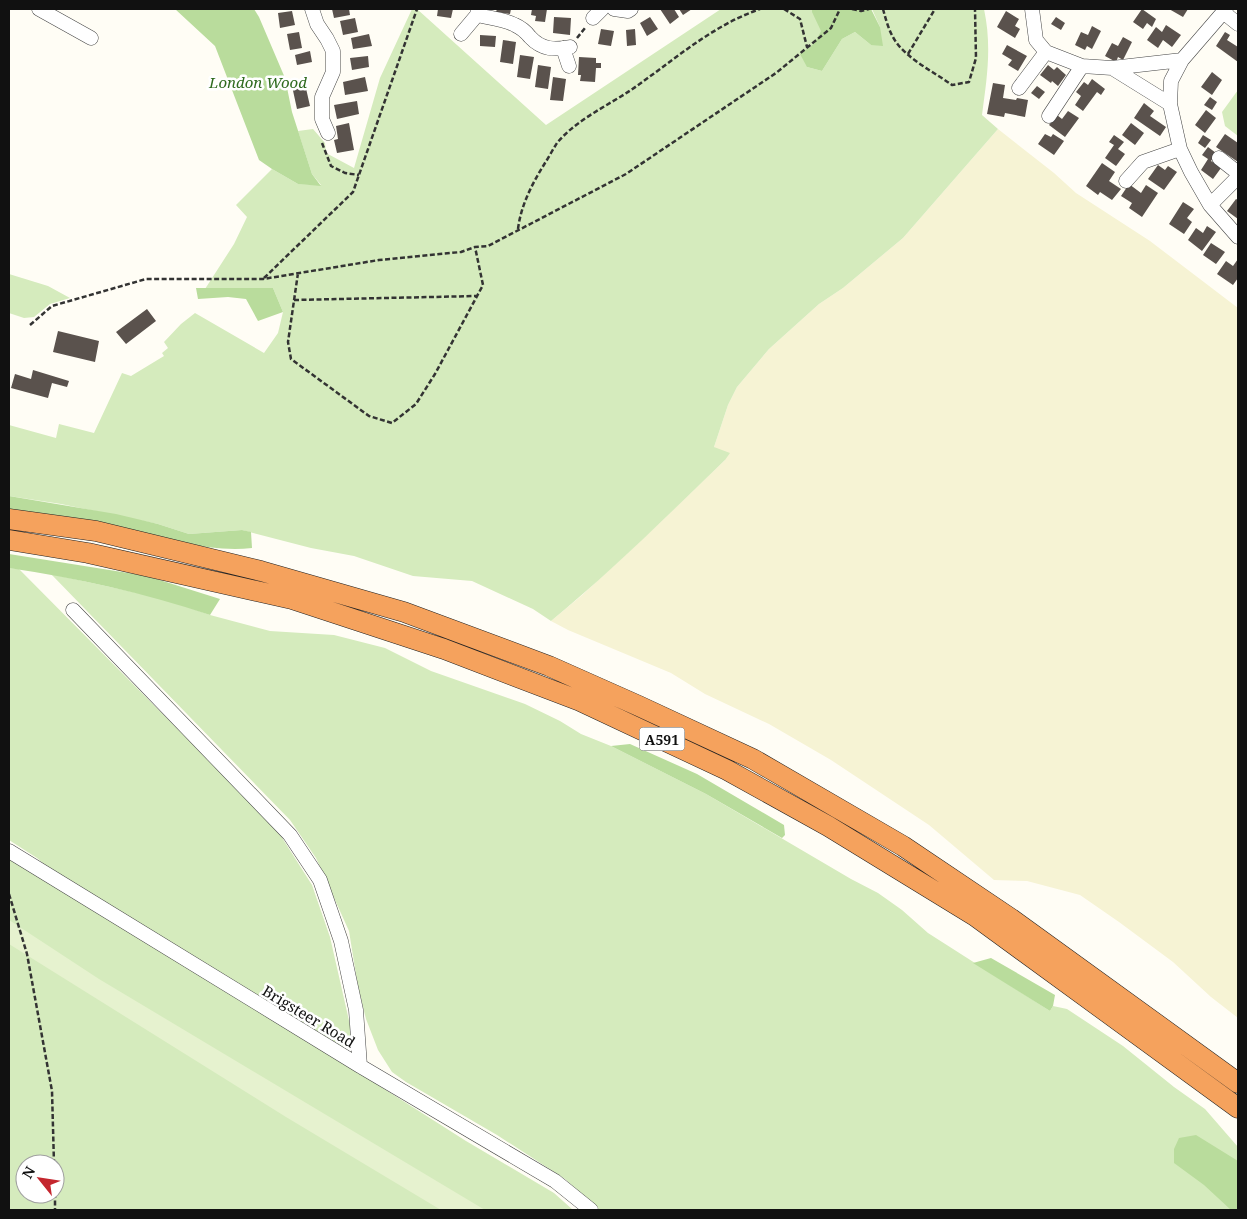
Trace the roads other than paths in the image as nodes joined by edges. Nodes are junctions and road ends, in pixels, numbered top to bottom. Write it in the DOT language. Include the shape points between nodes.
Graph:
graph roads {
  1 [pos="38,9"];
  2 [pos="312,9"];
  3 [pos="614,9"];
  4 [pos="631,9"];
  5 [pos="1032,9"];
  6 [pos="1224,11"];
  7 [pos="477,12"];
  8 [pos="1238,24"];
  9 [pos="461,34"];
  10 [pos="91,38"];
  11 [pos="1046,52"];
  12 [pos="1182,60"];
  13 [pos="569,66"];
  14 [pos="1082,66"];
  15 [pos="1112,68"];
  16 [pos="1018,88"];
  17 [pos="1170,104"];
  18 [pos="1049,116"];
  19 [pos="328,133"];
  20 [pos="1180,149"];
  21 [pos="1219,158"];
  22 [pos="1238,173"];
  23 [pos="1238,178"];
  24 [pos="1126,181"];
  25 [pos="1210,205"];
  26 [pos="1238,237"];
  27 [pos="9,519"];
  28 [pos="9,540"];
  29 [pos="73,610"];
  30 [pos="9,851"];
  31 [pos="360,1066"];
  32 [pos="1238,1083"];
  33 [pos="1238,1108"];
  34 [pos="591,1210"];
  1 -- 10 [label="street"];
  2 -- 19 [label="street" via="332,51 333,72 322,97 322,119"];
  3 -- 4 [label="street"];
  5 -- 11 [label="street" via="1036,40"];
  6 -- 8 [label="street"];
  6 -- 12 [label="street"];
  7 -- 9 [label="street"];
  7 -- 13 [label="street" via="514,24 542,47 556,50 567,47"];
  11 -- 14 [label="street"];
  11 -- 16 [label="street"];
  12 -- 15 [label="street"];
  12 -- 17 [label="street" via="1171,81"];
  14 -- 15 [label="street"];
  14 -- 18 [label="street"];
  15 -- 17 [label="street"];
  17 -- 20 [label="street"];
  20 -- 24 [label="street" via="1143,162"];
  20 -- 25 [label="street"];
  21 -- 22 [label="street"];
  23 -- 25 [label="street"];
  25 -- 26 [label="street"];
  27 -- 32 [label="highway, A591" via="96,531 261,570 394,609 549,666 639,706 753,760 903,846 1013,920"];
  28 -- 33 [label="highway, A591" via="88,553 292,599 444,649 580,701 727,770 845,836 975,916"];
  29 -- 31 [label="street" via="290,835 320,880 340,941 356,1010"];
  30 -- 31 [label="street, Brigsteer Road"];
  31 -- 34 [label="street, Brigsteer Road" via="555,1181"];
}
